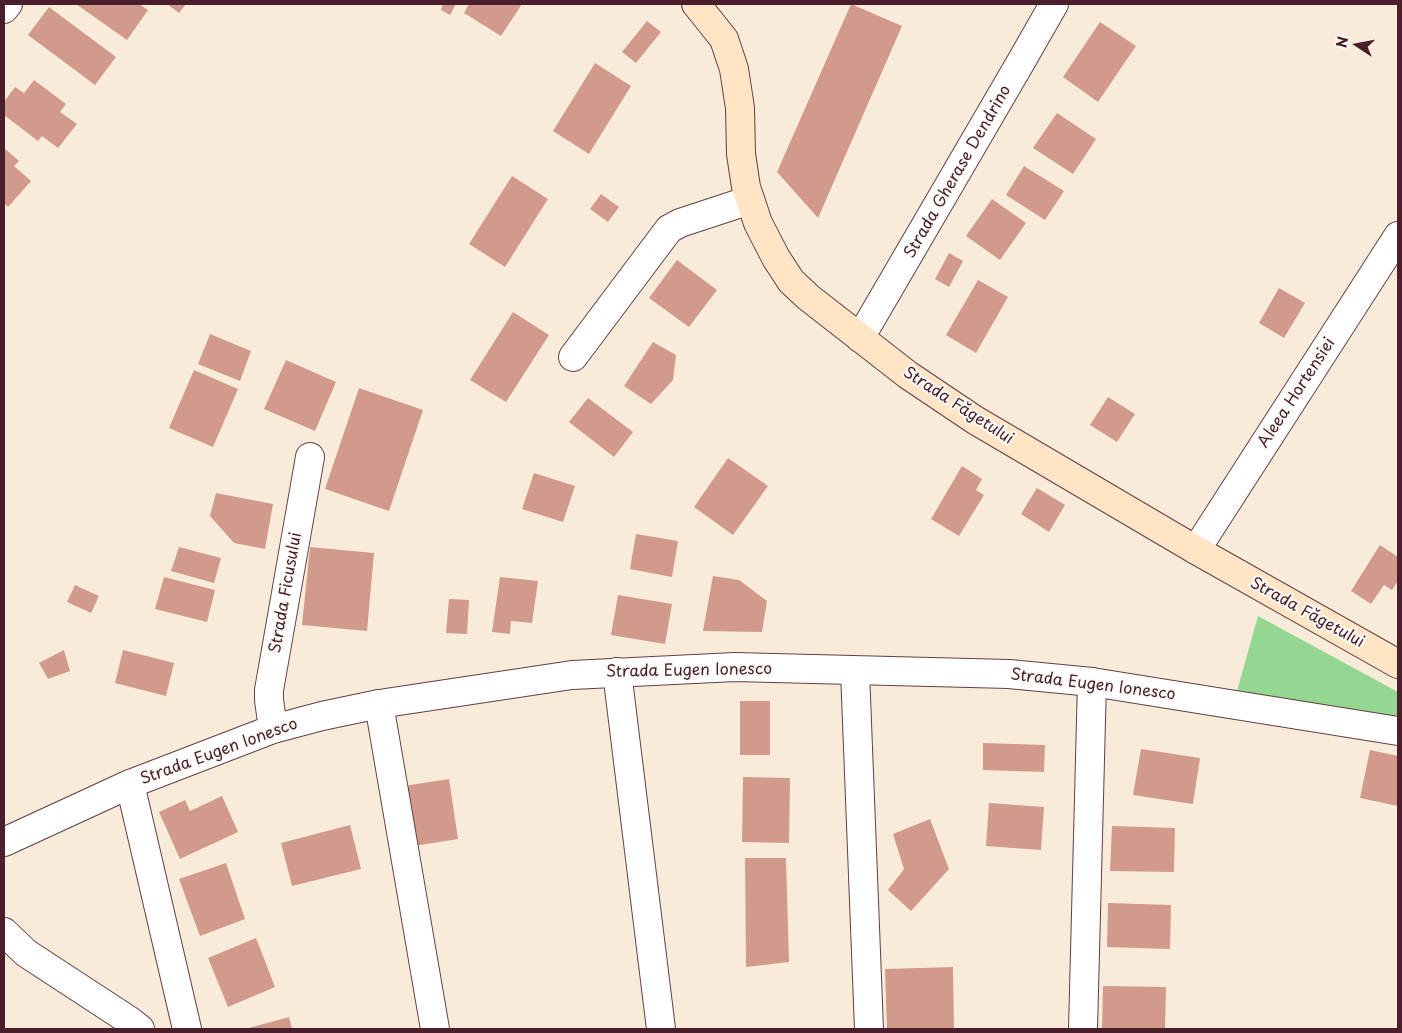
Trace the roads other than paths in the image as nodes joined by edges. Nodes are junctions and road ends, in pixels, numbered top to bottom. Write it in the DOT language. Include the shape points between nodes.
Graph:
graph roads {
  1 [pos="8,4"];
  2 [pos="696,4"];
  3 [pos="1054,4"];
  4 [pos="4,9"];
  5 [pos="750,200"];
  6 [pos="1398,236"];
  7 [pos="860,338"];
  8 [pos="573,357"];
  9 [pos="310,457"];
  10 [pos="1196,550"];
  11 [pos="1398,664"];
  12 [pos="617,672"];
  13 [pos="855,678"];
  14 [pos="1092,682"];
  15 [pos="379,704"];
  16 [pos="273,729"];
  17 [pos="1398,731"];
  18 [pos="130,784"];
  19 [pos="4,842"];
  20 [pos="4,932"];
  21 [pos="860,1021"];
  22 [pos="140,1029"];
  23 [pos="187,1029"];
  24 [pos="435,1029"];
  25 [pos="661,1029"];
  26 [pos="1083,1029"];
  1 -- 4 [label="street"];
  2 -- 5 [label="main road, Strada Făgetului" via="724,38 734,68 740,108 741,154"];
  3 -- 7 [label="street, Strada Gherase Dendrino"];
  5 -- 7 [label="main road, Strada Făgetului" via="758,223 791,281"];
  5 -- 8 [label="street" via="669,229"];
  6 -- 10 [label="street, Aleea Hortensiei"];
  7 -- 10 [label="main road, Strada Făgetului" via="974,420"];
  9 -- 16 [label="street, Strada Ficusului" via="269,690"];
  10 -- 11 [label="main road, Strada Făgetului"];
  12 -- 13 [label="street, Strada Eugen Ionesco" via="735,667"];
  12 -- 15 [label="street, Strada Eugen Ionesco" via="572,675"];
  12 -- 25 [label="street"];
  13 -- 14 [label="street, Strada Eugen Ionesco" via="1009,674"];
  13 -- 21 [label="street"];
  14 -- 17 [label="street, Strada Eugen Ionesco"];
  14 -- 26 [label="street"];
  15 -- 16 [label="street, Strada Eugen Ionesco"];
  15 -- 24 [label="street"];
  16 -- 18 [label="street, Strada Eugen Ionesco"];
  18 -- 19 [label="street, Strada Eugen Ionesco"];
  18 -- 23 [label="street"];
  20 -- 22 [label="street" via="26,953"];
}
